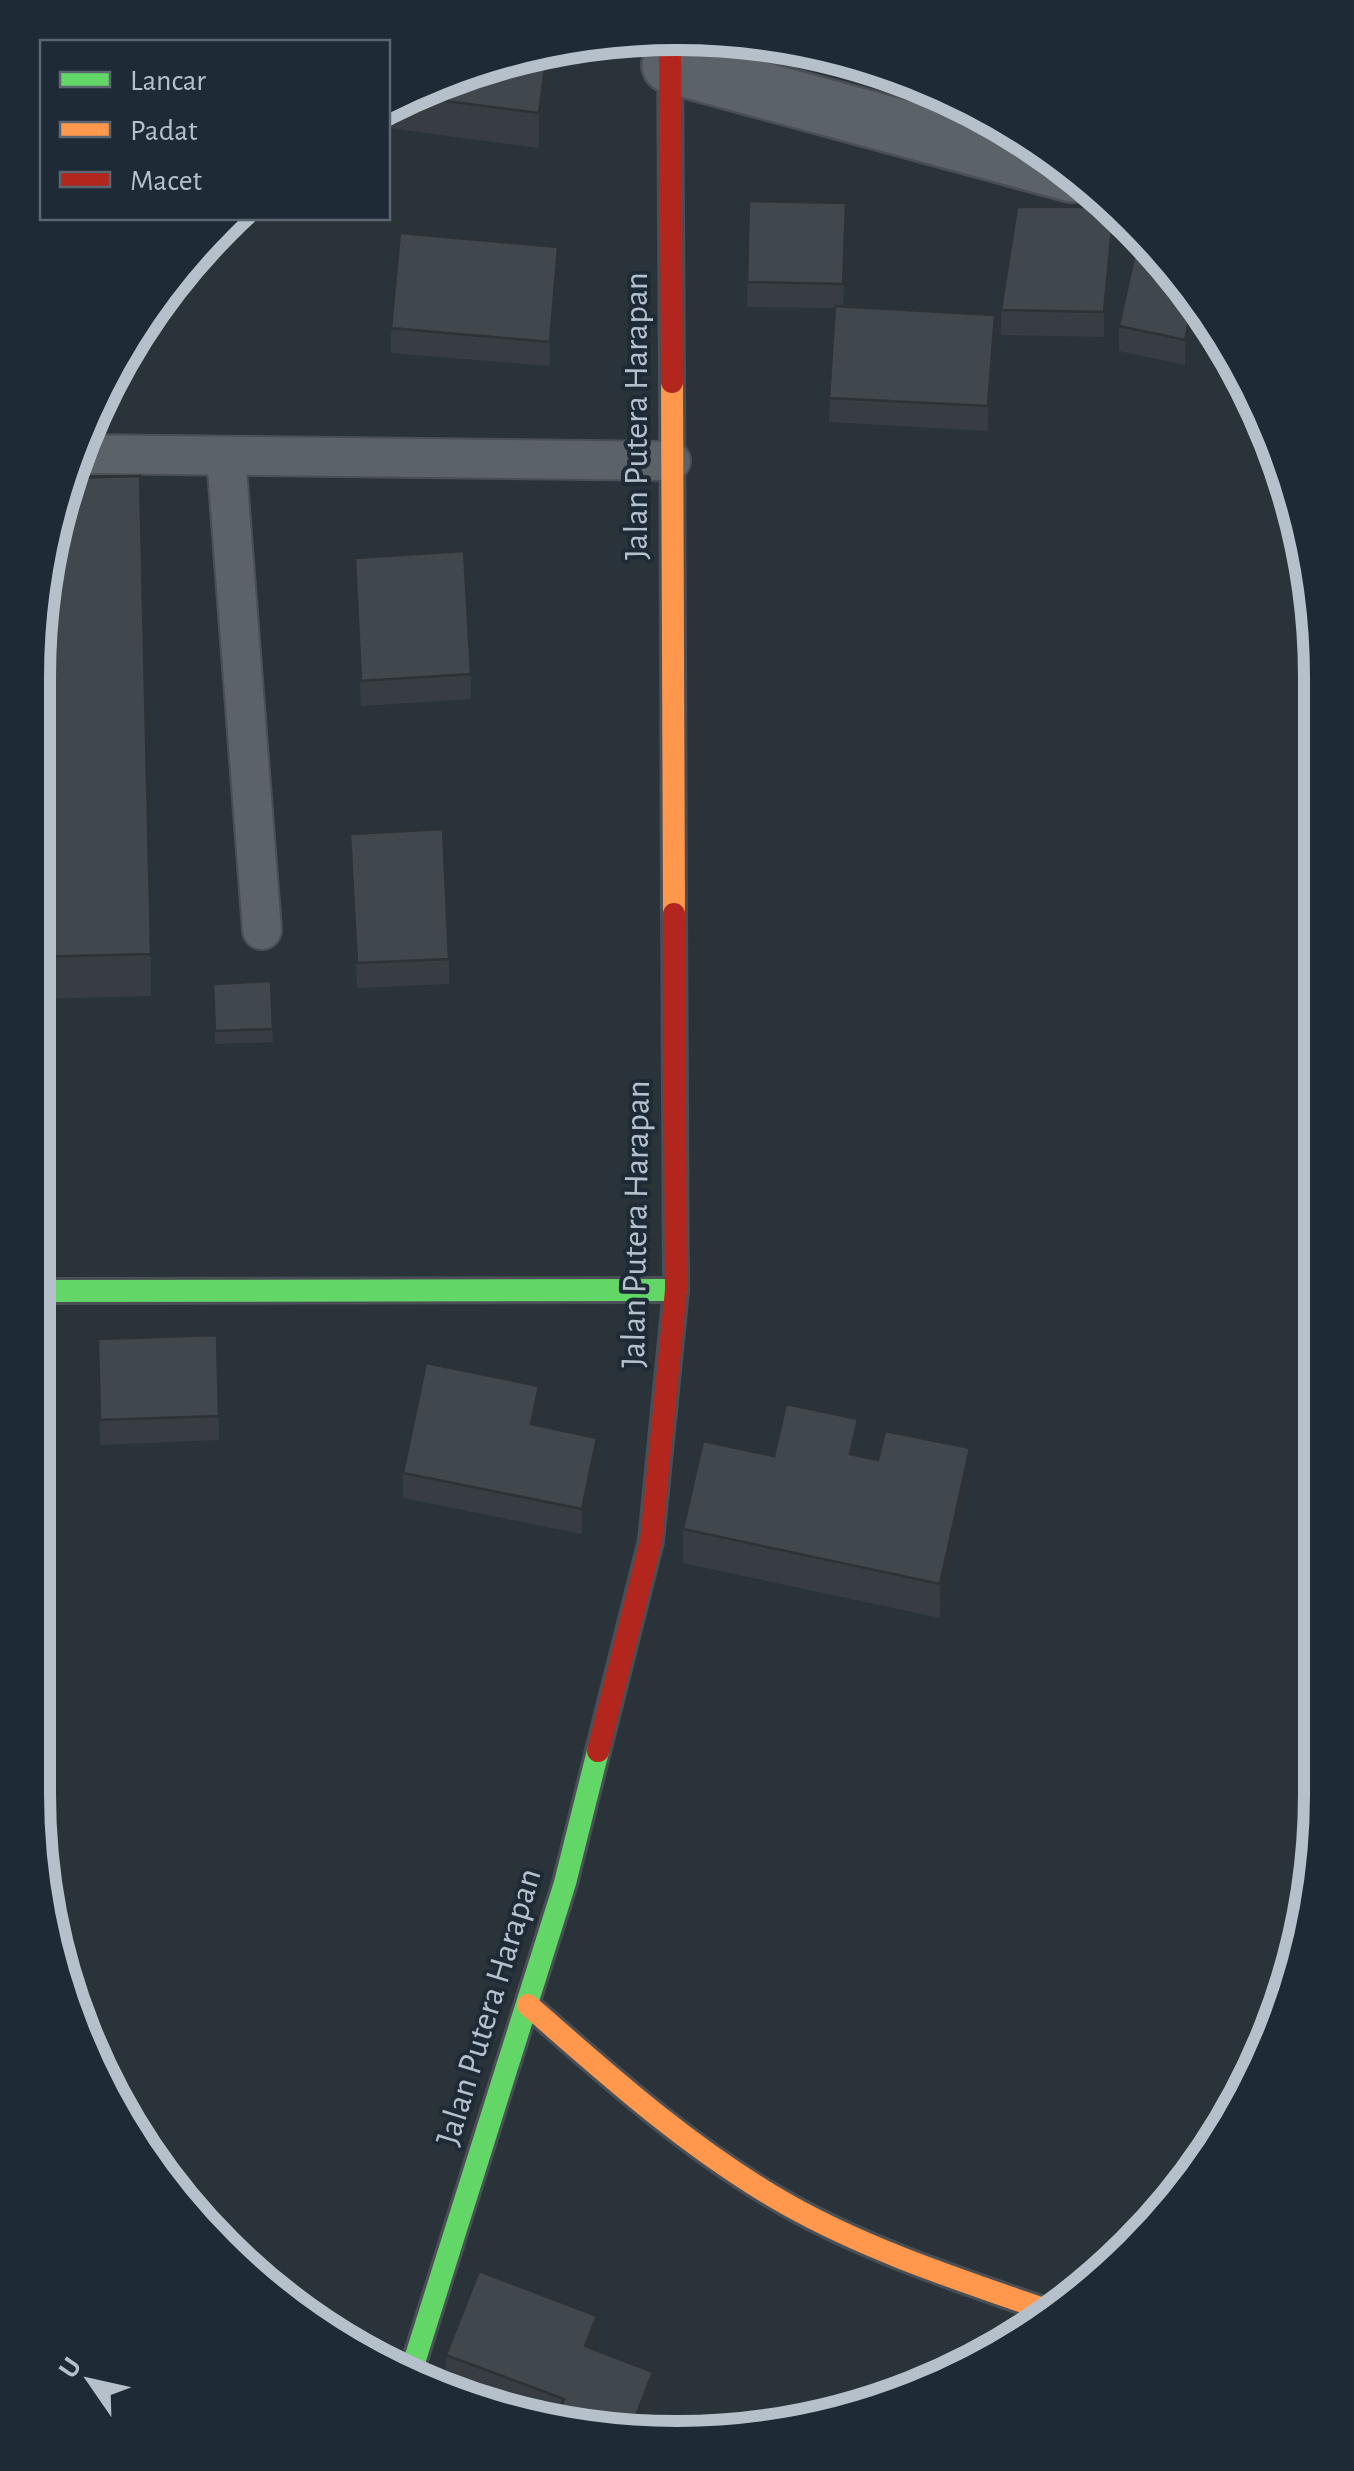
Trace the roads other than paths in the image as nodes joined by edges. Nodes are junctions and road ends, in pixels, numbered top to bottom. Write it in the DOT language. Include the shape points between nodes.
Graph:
graph roads {
  1 [pos="670,55"];
  2 [pos="1035,163"];
  3 [pos="91,454"];
  4 [pos="226,456"];
  5 [pos="671,461"];
  6 [pos="262,930"];
  7 [pos="676,1290"];
  8 [pos="50,1291"];
  9 [pos="528,2005"];
  10 [pos="1037,2307"];
  11 [pos="414,2362"];
  1 -- 2 [label="street"];
  1 -- 5 [label="street, Jalan Putera Harapan"];
  3 -- 4 [label="lane"];
  4 -- 5 [label="lane"];
  4 -- 6 [label="lane"];
  5 -- 7 [label="street, Jalan Putera Harapan"];
  7 -- 8 [label="street"];
  7 -- 9 [label="street, Jalan Putera Harapan" via="651,1542"];
  9 -- 10 [label="street" via="697,2147 788,2205 896,2257"];
  9 -- 11 [label="street, Jalan Putera Harapan"];
}
